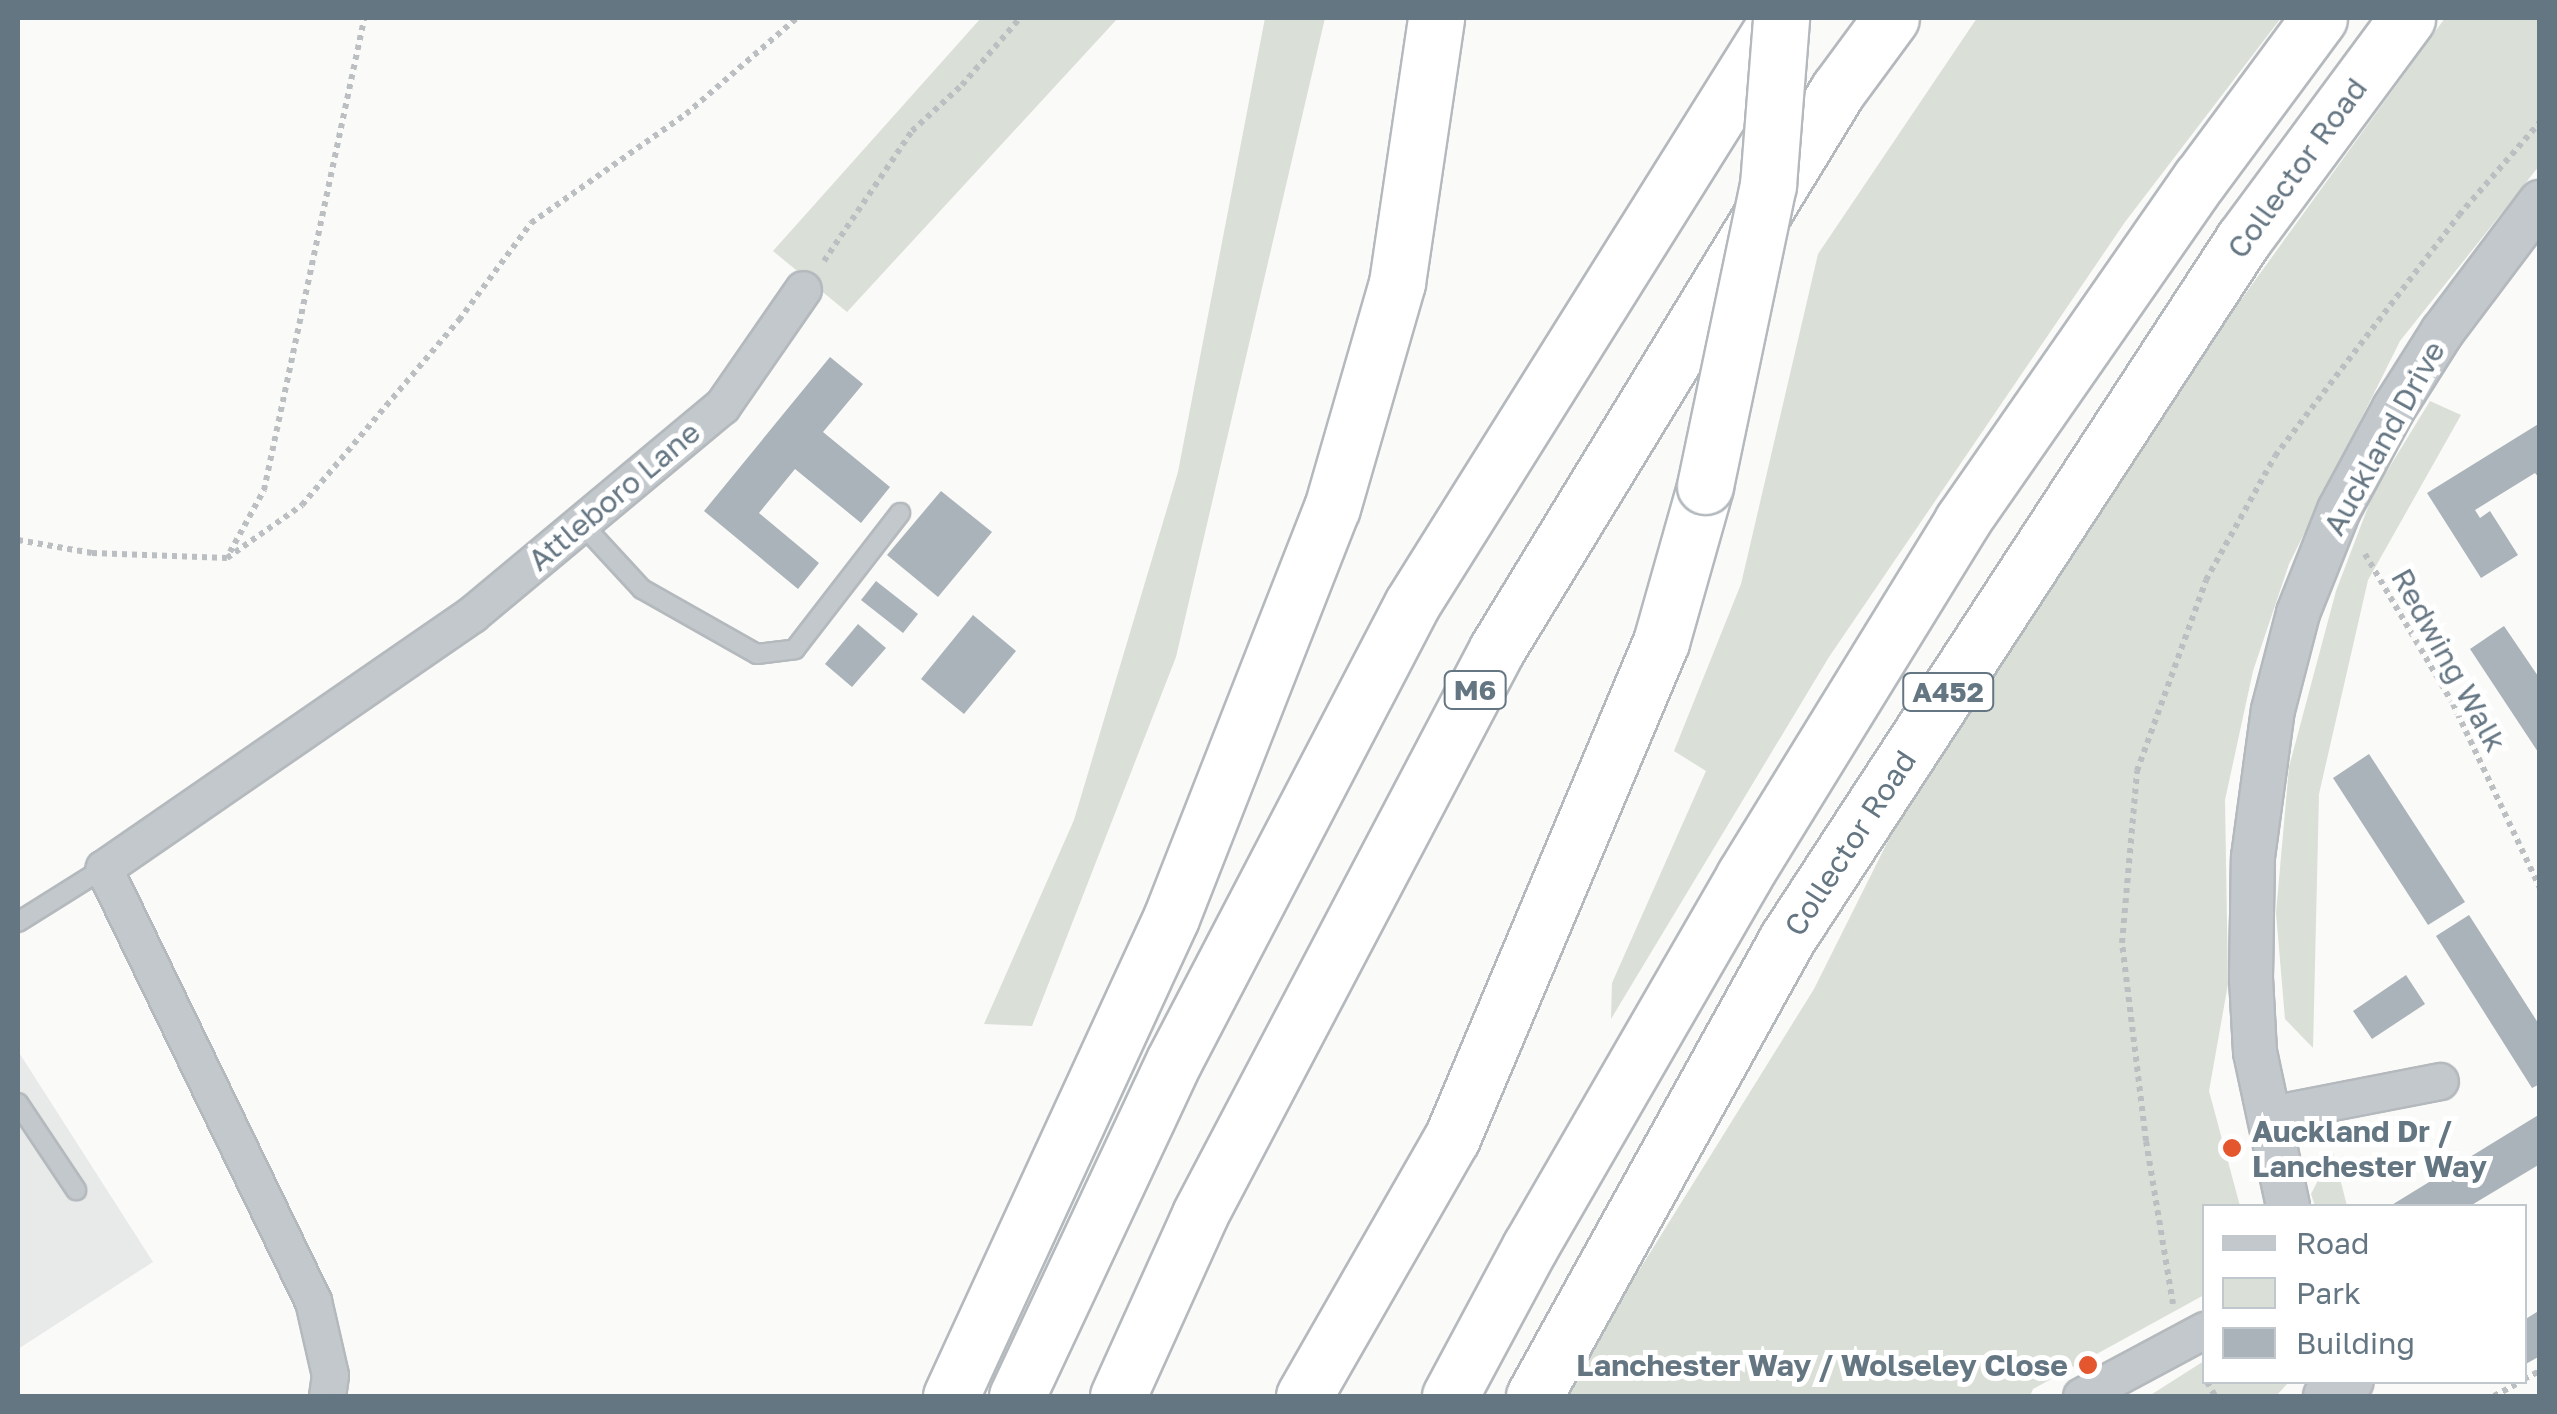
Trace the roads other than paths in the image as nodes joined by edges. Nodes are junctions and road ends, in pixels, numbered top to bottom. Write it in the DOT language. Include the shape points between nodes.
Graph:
graph roads {
  1 [pos="1436,18"];
  2 [pos="1780,18"];
  3 [pos="1891,18"];
  4 [pos="2319,18"];
  5 [pos="2408,18"];
  6 [pos="2540,202"];
  7 [pos="802,289"];
  8 [pos="900,513"];
  9 [pos="581,524"];
  10 [pos="104,868"];
  11 [pos="18,922"];
  12 [pos="2440,1081"];
  13 [pos="18,1103"];
  14 [pos="2266,1115"];
  15 [pos="76,1190"];
  16 [pos="2288,1204"];
  17 [pos="2202,1331"];
  18 [pos="2347,1384"];
  19 [pos="328,1396"];
  20 [pos="950,1396"];
  21 [pos="1016,1396"];
  22 [pos="1118,1396"];
  23 [pos="1304,1396"];
  24 [pos="1450,1396"];
  25 [pos="1534,1396"];
  26 [pos="2081,1396"];
  27 [pos="2325,1396"];
  1 -- 20 [label="highway" via="1397,283 1332,508 1171,918"];
  2 -- 21 [label="highway" via="1412,604 1174,1061"];
  2 -- 23 [label="highway, bridge" via="1768,185 1705,486 1661,642 1452,1138"];
  3 -- 22 [label="highway, M6" via="1838,90 1497,649 1200,1214"];
  4 -- 24 [label="highway, A452" via="1962,522 1744,876"];
  5 -- 25 [label="highway, Collector Road / A452" via="2243,240 1787,939"];
  6 -- 14 [label="street, Auckland Drive" via="2394,408 2338,510 2298,613 2272,710 2253,857 2251,978"];
  7 -- 9 [label="street, Attleboro Lane" via="722,406"];
  8 -- 9 [label="lane" via="795,650 757,654 642,589"];
  9 -- 10 [label="street, Attleboro Lane" via="472,614"];
  10 -- 11 [label="lane, Attleboro Lane"];
  10 -- 19 [label="street" via="313,1301 330,1374"];
  12 -- 14 [label="street"];
  13 -- 15 [label="lane"];
  14 -- 16 [label="street, Auckland Drive"];
  17 -- 26 [label="street"];
  18 -- 27 [label="street"];
}
